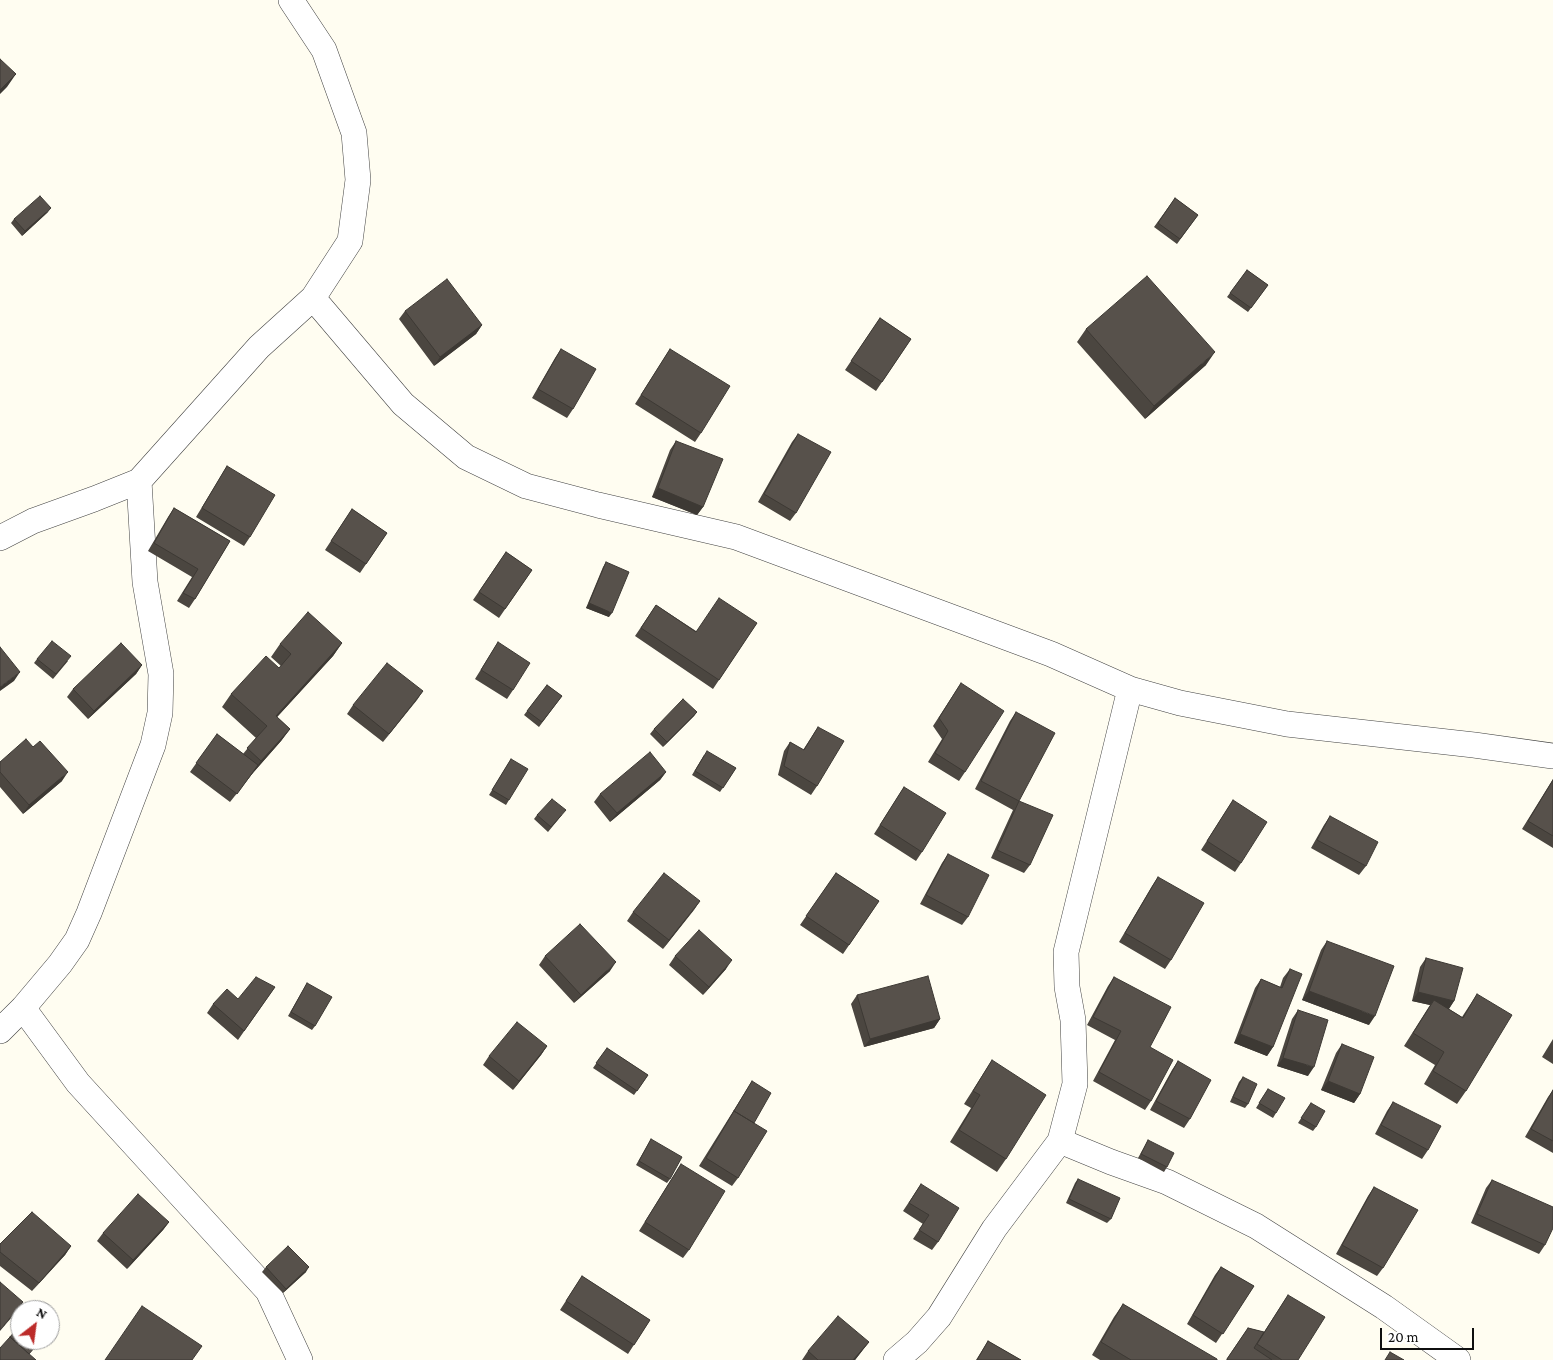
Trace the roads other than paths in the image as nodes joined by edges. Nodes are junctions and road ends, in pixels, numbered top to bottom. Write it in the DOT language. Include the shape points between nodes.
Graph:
graph roads {
  1 [pos="291,0"];
  2 [pos="313,298"];
  3 [pos="139,481"];
  4 [pos="0,538"];
  5 [pos="1130,689"];
  6 [pos="1553,756"];
  7 [pos="24,1008"];
  8 [pos="0,1031"];
  9 [pos="1060,1141"];
  10 [pos="300,1360"];
  11 [pos="896,1360"];
  12 [pos="1458,1360"];
  1 -- 2 [label="street" via="324,50 354,133 358,180 350,241"];
  2 -- 3 [label="street" via="259,347"];
  2 -- 5 [label="street" via="403,404 466,457 509,478 526,486 598,505 736,537 1051,654"];
  3 -- 4 [label="street" via="33,520"];
  3 -- 7 [label="street" via="145,582 161,674 160,713 153,745 76,940"];
  5 -- 6 [label="street" via="1180,703 1287,724"];
  5 -- 9 [label="street" via="1066,952 1075,1084"];
  7 -- 8 [label="street"];
  7 -- 10 [label="street" via="78,1084 268,1291"];
  9 -- 11 [label="street" via="994,1229 939,1318"];
  9 -- 12 [label="street" via="1167,1182 1256,1226 1384,1307"];
}
